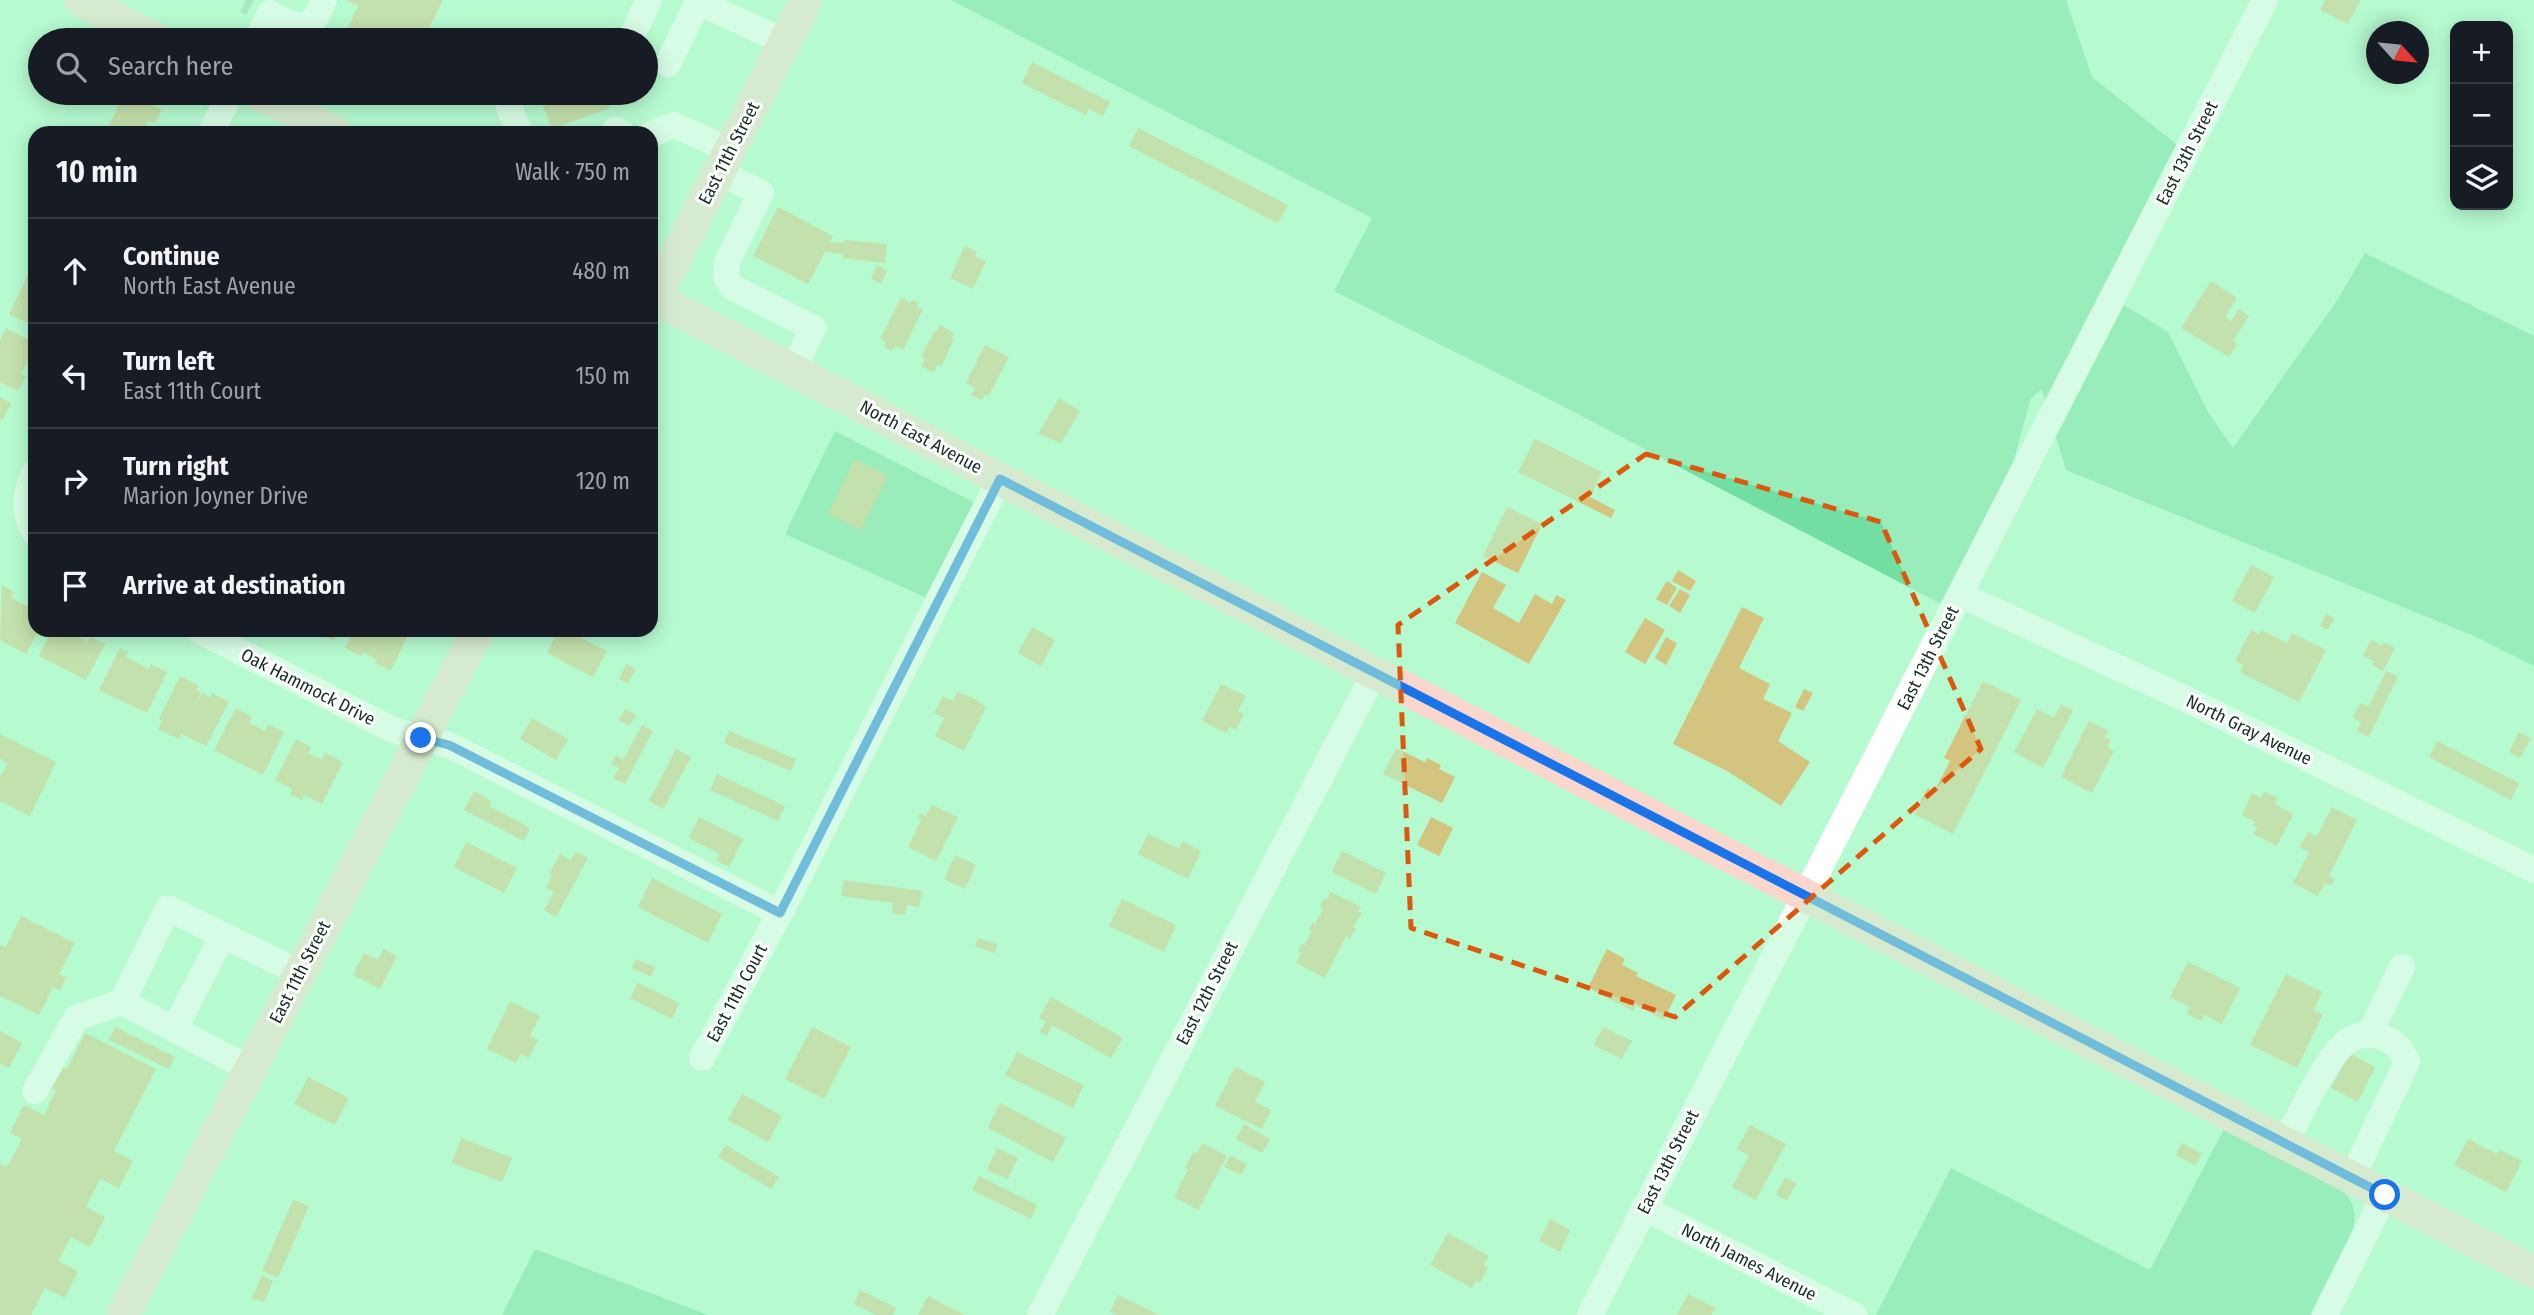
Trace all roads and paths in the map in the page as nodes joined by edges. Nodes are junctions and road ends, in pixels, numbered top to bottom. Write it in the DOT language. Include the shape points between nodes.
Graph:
graph roads {
  1 [pos="80,0"];
  2 [pos="324,0"];
  3 [pos="649,0"];
  4 [pos="806,0"];
  5 [pos="2265,0"];
  6 [pos="697,1"];
  7 [pos="134,28"];
  8 [pos="258,28"];
  9 [pos="636,28"];
  10 [pos="785,42"];
  11 [pos="668,64"];
  12 [pos="225,105"];
  13 [pos="281,105"];
  14 [pos="509,107"];
  15 [pos="214,126"];
  16 [pos="322,126"];
  17 [pos="517,126"];
  18 [pos="658,131"];
  19 [pos="725,161"];
  20 [pos="658,289"];
  21 [pos="658,303"];
  22 [pos="793,370"];
  23 [pos="1000,479"];
  24 [pos="28,485"];
  25 [pos="28,522"];
  26 [pos="1961,595"];
  27 [pos="212,637"];
  28 [pos="474,637"];
  29 [pos="1375,672"];
  30 [pos="421,738"];
  31 [pos="2534,870"];
  32 [pos="1806,894"];
  33 [pos="780,913"];
  34 [pos="223,935"];
  35 [pos="2402,967"];
  36 [pos="300,973"];
  37 [pos="122,1002"];
  38 [pos="174,1030"];
  39 [pos="2370,1033"];
  40 [pos="702,1058"];
  41 [pos="250,1069"];
  42 [pos="36,1091"];
  43 [pos="2285,1143"];
  44 [pos="2352,1178"];
  45 [pos="2385,1195"];
  46 [pos="1644,1208"];
  47 [pos="2534,1272"];
  48 [pos="123,1315"];
  49 [pos="1040,1315"];
  50 [pos="1590,1315"];
  51 [pos="1854,1315"];
  52 [pos="2325,1315"];
  1 -- 7 [label="main road"];
  2 -- 8 [label="street" via="316,17 305,26 292,25 261,8"];
  3 -- 9 [label="street"];
  4 -- 10 [label="main road, East 11th Street"];
  5 -- 26 [label="street, East 13th Street"];
  6 -- 10 [label="street"];
  6 -- 11 [label="street"];
  10 -- 19 [label="main road, East 11th Street"];
  12 -- 15 [label="street"];
  13 -- 16 [label="main road"];
  14 -- 17 [label="street"];
  18 -- 19 [label="street" via="674,125"];
  19 -- 20 [label="main road, East 11th Street"];
  19 -- 22 [label="street" via="761,193 727,262 726,276 732,286 813,328"];
  21 -- 22 [label="main road, North East Avenue"];
  22 -- 23 [label="main road, North East Avenue"];
  23 -- 29 [label="main road, North East Avenue"];
  23 -- 33 [label="street, East 11th Court"];
  24 -- 25 [label="street"];
  26 -- 31 [label="street, North Gray Avenue" via="2186,699"];
  26 -- 32 [label="street, East 13th Street"];
  27 -- 30 [label="street, Oak Hammock Drive" via="393,730"];
  28 -- 30 [label="main road, East 11th Street"];
  29 -- 32 [label="main road, North East Avenue"];
  29 -- 49 [label="street, East 12th Street"];
  30 -- 33 [label="street, Oak Hammock Drive" via="449,745"];
  30 -- 36 [label="main road, East 11th Street"];
  32 -- 43 [label="main road, North East Avenue"];
  32 -- 46 [label="street, East 13th Street"];
  33 -- 40 [label="street, East 11th Court"];
  34 -- 36 [label="street"];
  34 -- 37 [label="street" via="168,908"];
  34 -- 38 [label="street"];
  35 -- 39 [label="street"];
  36 -- 41 [label="main road, East 11th Street"];
  37 -- 38 [label="street"];
  37 -- 42 [label="street" via="76,1017"];
  38 -- 41 [label="street"];
  39 -- 43 [label="street" via="2349,1040 2335,1054"];
  39 -- 44 [label="street" via="2403,1050 2407,1062"];
  41 -- 48 [label="main road, East 11th Street"];
  43 -- 44 [label="main road, North East Avenue"];
  44 -- 45 [label="main road, North East Avenue"];
  45 -- 47 [label="main road, North East Avenue"];
  45 -- 52 [label="street"];
  46 -- 50 [label="street, East 13th Street"];
  46 -- 51 [label="street, North James Avenue"];
}
